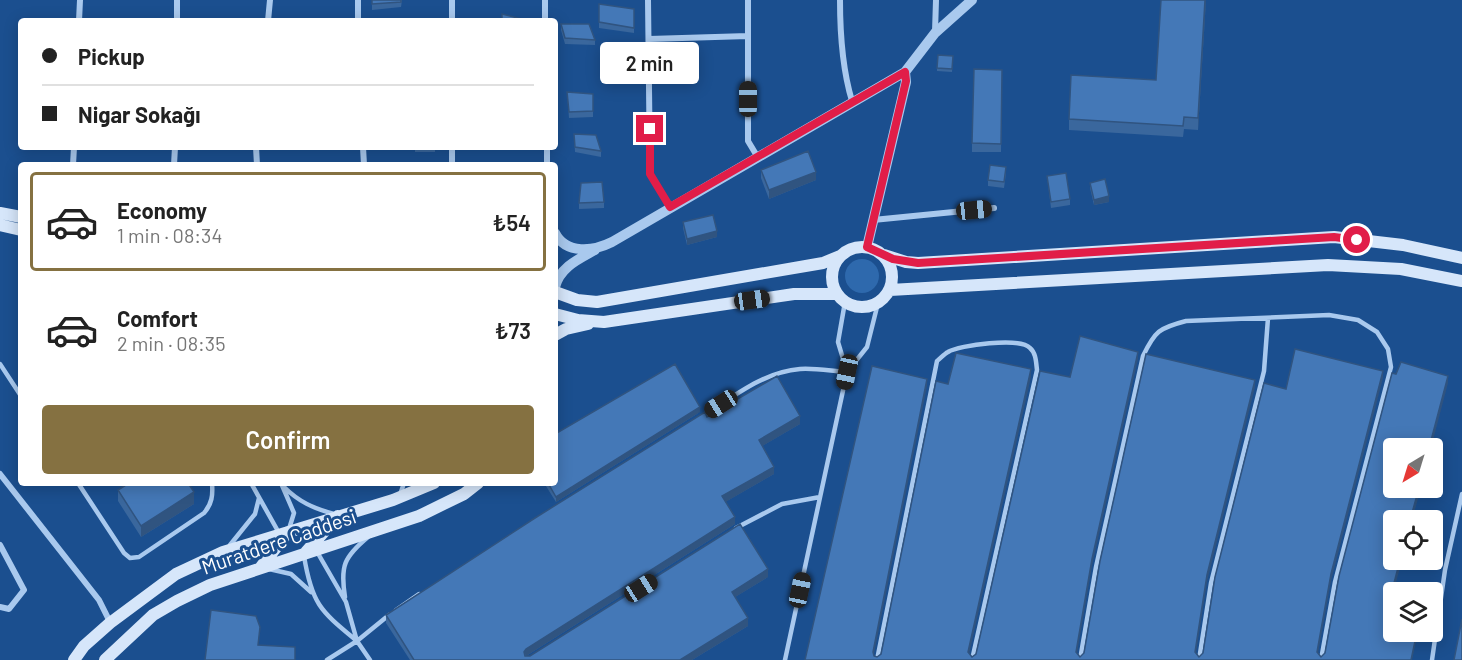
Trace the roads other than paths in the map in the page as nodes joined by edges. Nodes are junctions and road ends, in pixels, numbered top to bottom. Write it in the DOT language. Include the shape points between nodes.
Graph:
graph roads {
  1 [pos="80,0"];
  2 [pos="177,0"];
  3 [pos="270,0"];
  4 [pos="358,0"];
  5 [pos="452,0"];
  6 [pos="545,0"];
  7 [pos="648,0"];
  8 [pos="748,0"];
  9 [pos="840,0"];
  10 [pos="936,0"];
  11 [pos="972,0"];
  12 [pos="79,18"];
  13 [pos="177,18"];
  14 [pos="268,18"];
  15 [pos="358,18"];
  16 [pos="452,18"];
  17 [pos="545,18"];
  18 [pos="935,33"];
  19 [pos="748,36"];
  20 [pos="649,39"];
  21 [pos="905,72"];
  22 [pos="852,101"];
  23 [pos="757,156"];
  24 [pos="670,207"];
  25 [pos="994,208"];
  26 [pos="0,213"];
  27 [pos="18,216"];
  28 [pos="873,220"];
  29 [pos="0,225"];
  30 [pos="18,229"];
  31 [pos="558,238"];
  32 [pos="612,242"];
  33 [pos="867,247"];
  34 [pos="884,255"];
  35 [pos="840,256"];
  36 [pos="1462,258"];
  37 [pos="558,280"];
  38 [pos="1462,281"];
  39 [pos="890,290"];
  40 [pos="558,293"];
  41 [pos="841,298"];
  42 [pos="878,303"];
  43 [pos="558,315"];
  44 [pos="1268,318"];
  45 [pos="604,322"];
  46 [pos="558,333"];
  47 [pos="0,364"];
  48 [pos="847,372"];
  49 [pos="18,391"];
  50 [pos="701,417"];
  51 [pos="0,474"];
  52 [pos="80,486"];
  53 [pos="212,486"];
  54 [pos="253,486"];
  55 [pos="282,486"];
  56 [pos="283,486"];
  57 [pos="403,486"];
  58 [pos="426,486"];
  59 [pos="474,486"];
  60 [pos="1462,494"];
  61 [pos="399,497"];
  62 [pos="820,497"];
  63 [pos="260,498"];
  64 [pos="339,515"];
  65 [pos="379,529"];
  66 [pos="284,533"];
  67 [pos="726,535"];
  68 [pos="0,545"];
  69 [pos="224,552"];
  70 [pos="310,552"];
  71 [pos="261,567"];
  72 [pos="422,592"];
  73 [pos="312,594"];
  74 [pos="346,603"];
  75 [pos="0,607"];
  76 [pos="110,623"];
  77 [pos="357,641"];
  78 [pos="74,660"];
  79 [pos="105,660"];
  80 [pos="327,660"];
  81 [pos="370,660"];
  82 [pos="784,660"];
  83 [pos="877,660"];
  84 [pos="972,660"];
  85 [pos="1080,660"];
  86 [pos="1199,660"];
  87 [pos="1321,660"];
  88 [pos="1432,660"];
  1 -- 12 [label="street"];
  2 -- 13 [label="street"];
  3 -- 14 [label="street"];
  4 -- 15 [label="street"];
  5 -- 16 [label="street"];
  6 -- 17 [label="street"];
  7 -- 20 [label="street"];
  8 -- 19 [label="street"];
  9 -- 22 [label="street" via="846,81"];
  10 -- 18 [label="street"];
  11 -- 18 [label="street"];
  18 -- 21 [label="street"];
  19 -- 20 [label="street"];
  19 -- 23 [label="street" via="748,141"];
  20 -- 24 [label="street" via="650,174"];
  21 -- 22 [label="street"];
  21 -- 28 [label="street"];
  22 -- 23 [label="street"];
  23 -- 24 [label="street"];
  24 -- 32 [label="street"];
  25 -- 28 [label="street"];
  26 -- 27 [label="main road"];
  28 -- 33 [label="street"];
  29 -- 30 [label="main road"];
  31 -- 32 [label="street" via="588,250"];
  32 -- 37 [label="street" via="578,260"];
  33 -- 34 [label="main road"];
  33 -- 35 [label="main road" via="847,250"];
  34 -- 36 [label="main road" via="918,263 1334,237 1403,245"];
  34 -- 39 [label="main road" via="893,274"];
  35 -- 40 [label="main road" via="823,263 597,302"];
  35 -- 41 [label="main road" via="832,275"];
  38 -- 39 [label="main road" via="1401,269 1328,265"];
  39 -- 42 [label="main road"];
  41 -- 42 [label="main road" via="863,308"];
  41 -- 45 [label="main road" via="794,294"];
  41 -- 48 [label="lane" via="838,342"];
  42 -- 48 [label="lane" via="867,347"];
  43 -- 45 [label="main road"];
  44 -- 85 [label="lane" via="1186,321 1153,335 1143,356 1096,567"];
  44 -- 86 [label="lane" via="1264,371 1211,583"];
  44 -- 87 [label="lane" via="1329,315 1358,320 1377,332 1390,358 1391,367 1335,582"];
  45 -- 46 [label="main road" via="566,328"];
  47 -- 49 [label="lane"];
  48 -- 50 [label="lane" via="797,369 761,379"];
  48 -- 62 [label="lane"];
  51 -- 76 [label="street" via="99,600"];
  52 -- 53 [label="lane" via="130,558 139,557 204,513 209,507"];
  54 -- 63 [label="lane"];
  55 -- 66 [label="lane" via="294,513 293,523"];
  56 -- 64 [label="lane" via="306,505"];
  57 -- 61 [label="lane"];
  58 -- 61 [label="main road, Muratdere Caddesi"];
  59 -- 65 [label="main road, Muratdere Caddesi" via="419,516"];
  60 -- 88 [label="lane" via="1445,570"];
  61 -- 64 [label="main road, Muratdere Caddesi"];
  62 -- 67 [label="lane" via="782,504"];
  62 -- 82 [label="lane"];
  63 -- 66 [label="lane"];
  63 -- 69 [label="lane" via="249,524"];
  64 -- 66 [label="main road, Muratdere Caddesi"];
  64 -- 70 [label="main road"];
  65 -- 70 [label="main road, Muratdere Caddesi"];
  65 -- 74 [label="lane" via="347,557 342,579"];
  66 -- 69 [label="main road, Muratdere Caddesi"];
  66 -- 71 [label="main road"];
  68 -- 75 [label="street" via="24,590 9,609"];
  69 -- 76 [label="main road, Muratdere Caddesi" via="176,574"];
  70 -- 71 [label="main road, Muratdere Caddesi"];
  70 -- 73 [label="lane"];
  70 -- 74 [label="lane"];
  71 -- 73 [label="lane" via="291,574"];
  71 -- 79 [label="main road, Muratdere Caddesi" via="210,585 153,615"];
  72 -- 77 [label="lane"];
  73 -- 77 [label="lane" via="325,614"];
  74 -- 77 [label="lane"];
  76 -- 78 [label="main road, Muratdere Caddesi"];
  77 -- 80 [label="lane"];
  77 -- 81 [label="lane"];
  83 -- 84 [label="lane" via="937,362 949,351 1018,342 1030,347 1037,370"];
}
